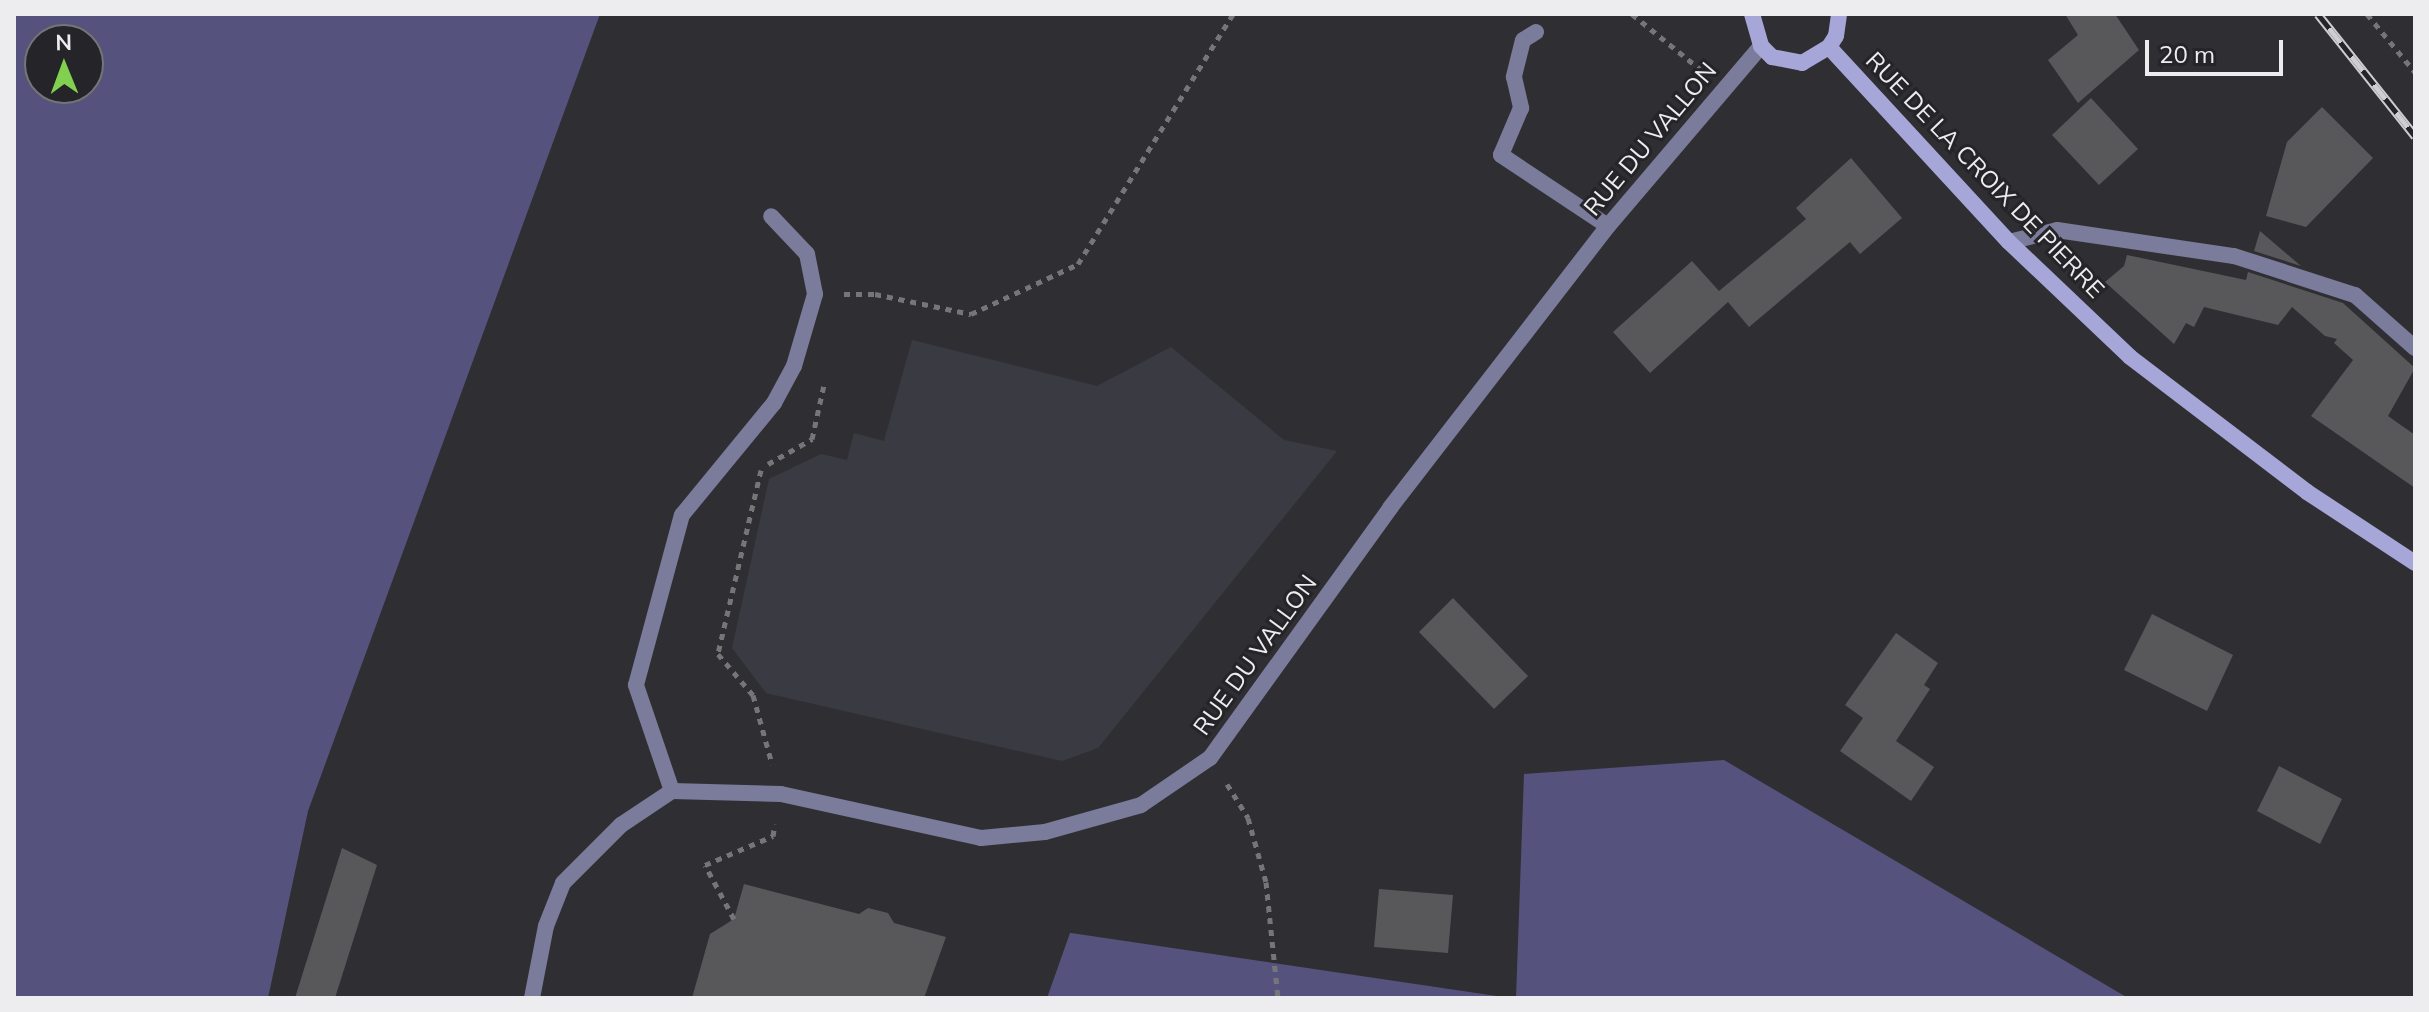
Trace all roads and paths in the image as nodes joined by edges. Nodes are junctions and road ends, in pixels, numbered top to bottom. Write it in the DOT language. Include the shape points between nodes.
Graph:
graph roads {
  1 [pos="1233,14"];
  2 [pos="1632,14"];
  3 [pos="1752,14"];
  4 [pos="1839,14"];
  5 [pos="2367,14"];
  6 [pos="1536,32"];
  7 [pos="1761,46"];
  8 [pos="1829,47"];
  9 [pos="2415,72"];
  10 [pos="1723,87"];
  11 [pos="771,216"];
  12 [pos="1608,226"];
  13 [pos="2009,242"];
  14 [pos="815,294"];
  15 [pos="844,294"];
  16 [pos="840,308"];
  17 [pos="2415,348"];
  18 [pos="824,381"];
  19 [pos="2415,563"];
  20 [pos="1210,758"];
  21 [pos="672,791"];
  22 [pos="781,794"];
  23 [pos="734,919"];
  24 [pos="532,998"];
  25 [pos="1278,998"];
  1 -- 15 [label="path" via="1078,264 971,314 875,294"];
  2 -- 10 [label="path"];
  3 -- 7 [label="main road"];
  4 -- 8 [label="main road"];
  5 -- 9 [label="path"];
  6 -- 12 [label="street" via="1523,40 1514,77 1521,108 1501,155"];
  7 -- 8 [label="main road" via="1772,57 1802,63"];
  7 -- 10 [label="street, RUE DU VALLON"];
  8 -- 13 [label="main road, RUE DE LA CROIX DE PIERRE"];
  10 -- 12 [label="street, RUE DU VALLON"];
  11 -- 14 [label="street" via="807,254"];
  12 -- 20 [label="street, RUE DU VALLON" via="1390,508"];
  13 -- 17 [label="street" via="2057,230 2234,256 2355,295"];
  13 -- 19 [label="main road, RUE DE LA CROIX DE PIERRE" via="2155,376 2307,492"];
  14 -- 15 [label="path"];
  14 -- 21 [label="street" via="794,366 774,403 682,515 636,685"];
  15 -- 16 [label="path"];
  18 -- 22 [label="path" via="812,439 762,467 718,654 753,695"];
  20 -- 22 [label="street, RUE DU VALLON" via="1141,805 1045,832 981,838"];
  20 -- 25 [label="path" via="1252,831 1266,882"];
  21 -- 22 [label="street, RUE DU VALLON"];
  21 -- 24 [label="street" via="621,825 563,883 546,926"];
  22 -- 23 [label="path" via="773,836 705,865"];
}
